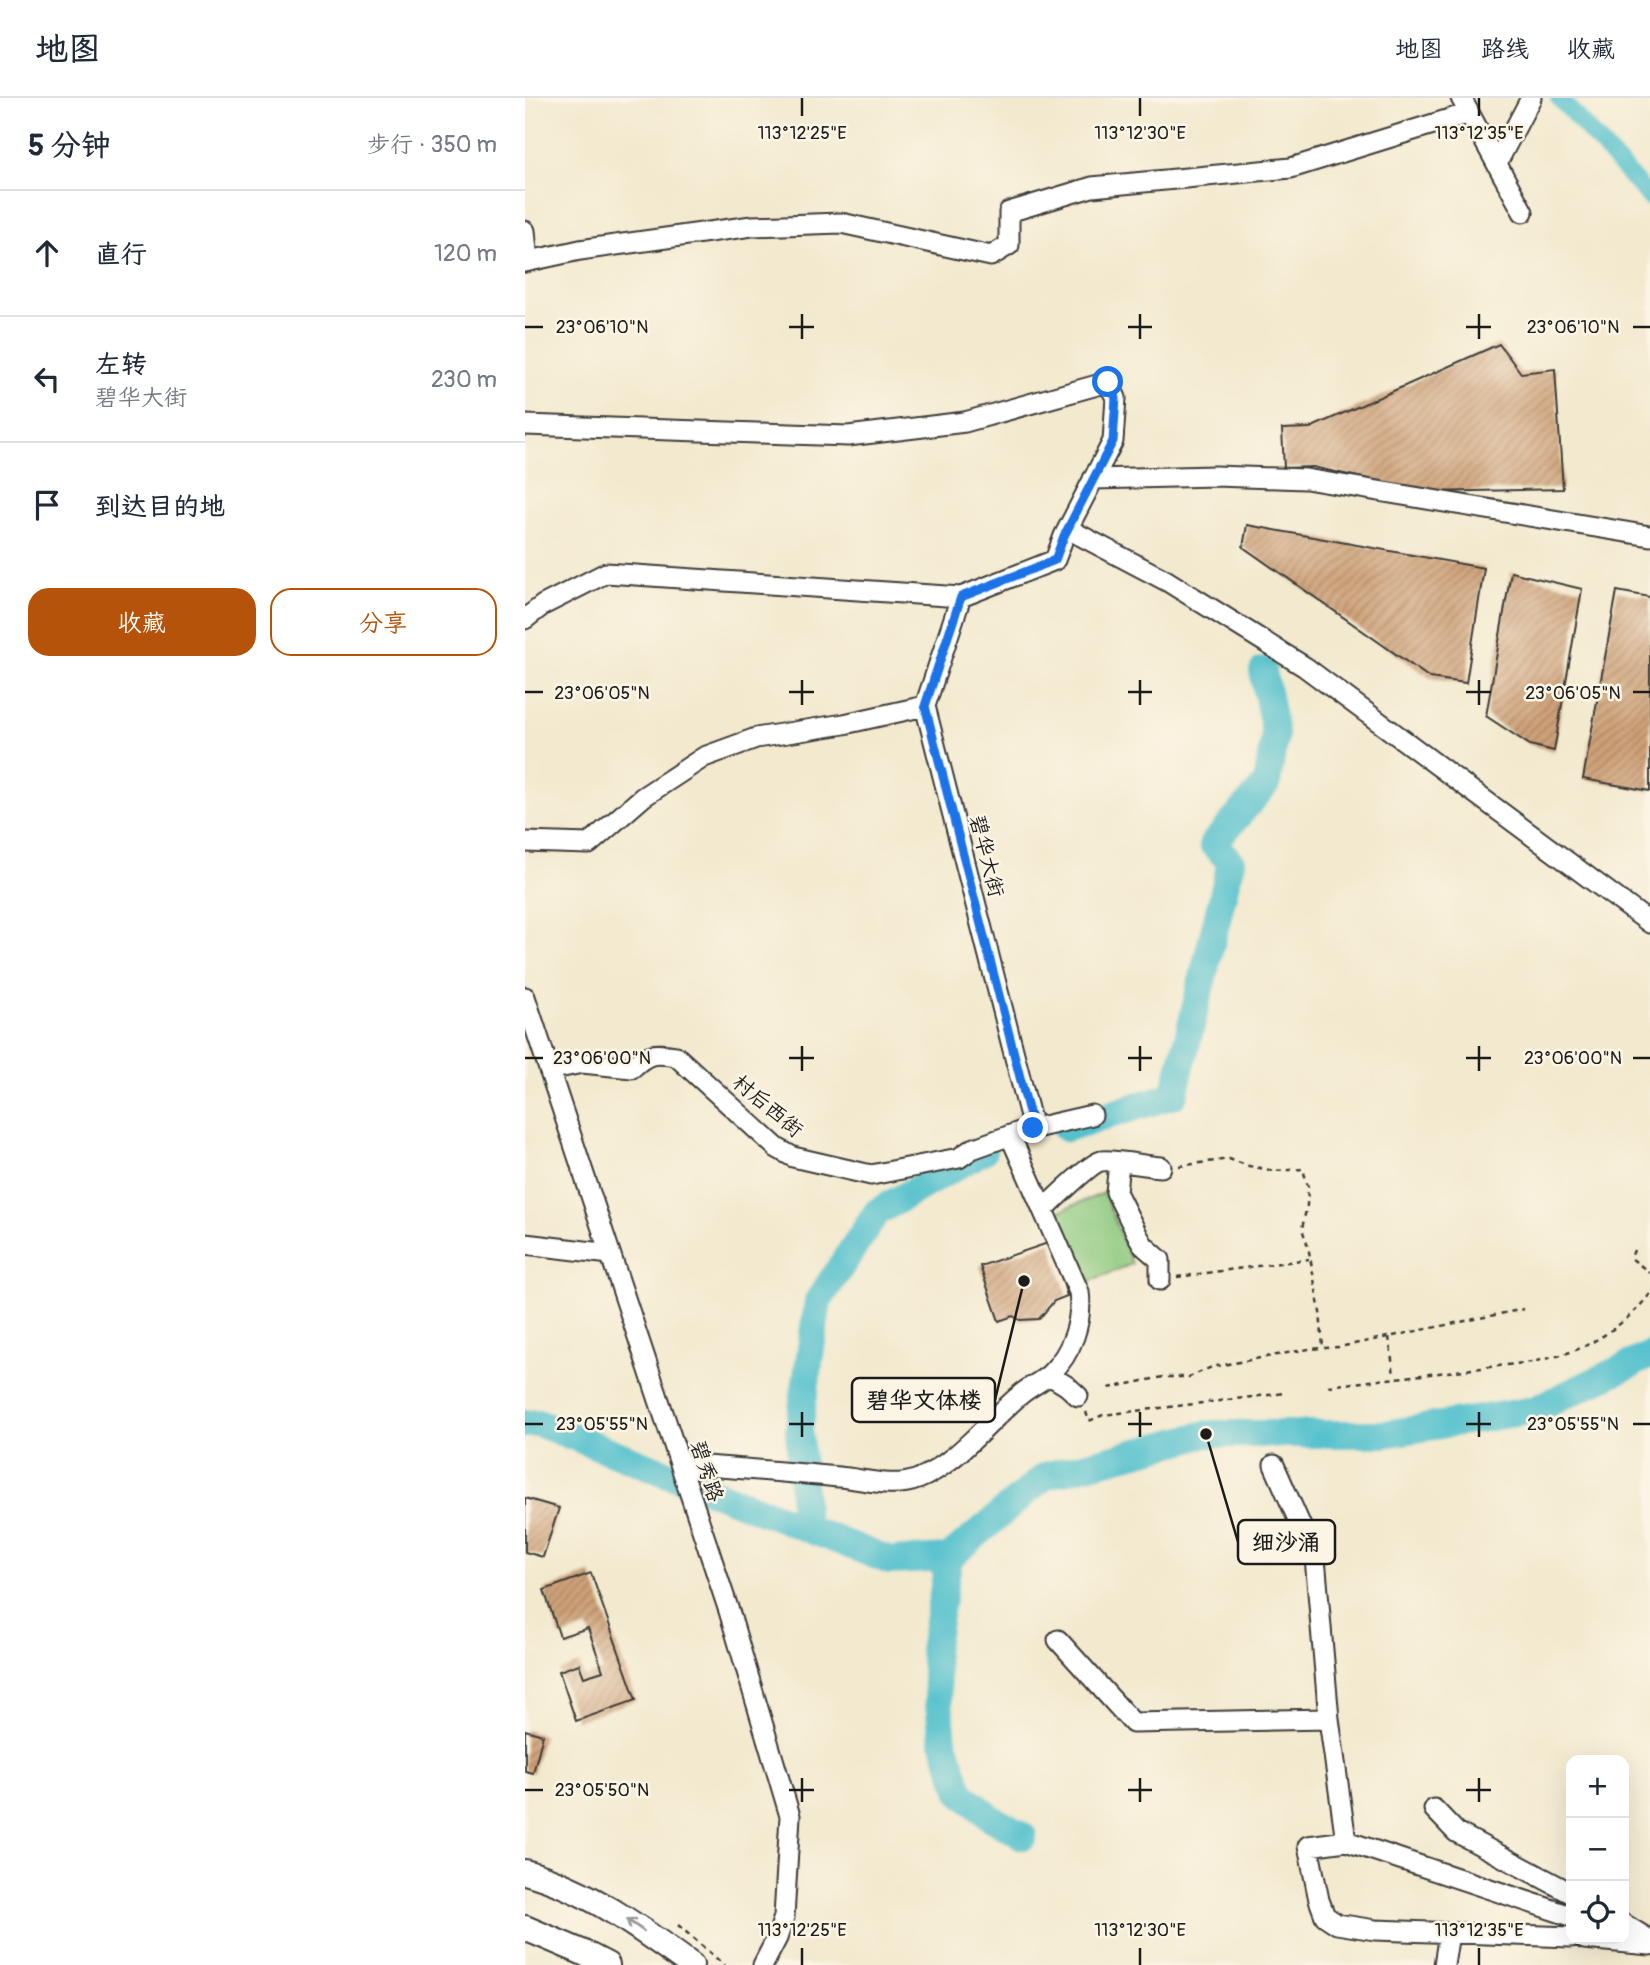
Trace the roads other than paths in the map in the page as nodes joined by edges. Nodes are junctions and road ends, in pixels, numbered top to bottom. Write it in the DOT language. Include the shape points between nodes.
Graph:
graph roads {
  1 [pos="1531,98"];
  2 [pos="1465,105"];
  3 [pos="1497,163"];
  4 [pos="1523,212"];
  5 [pos="525,231"];
  6 [pos="527,261"];
  7 [pos="525,425"];
  8 [pos="1093,479"];
  9 [pos="1068,528"];
  10 [pos="1650,536"];
  11 [pos="961,597"];
  12 [pos="525,619"];
  13 [pos="925,706"];
  14 [pos="525,842"];
  15 [pos="1650,923"];
  16 [pos="525,997"];
  17 [pos="549,1070"];
  18 [pos="1092,1115"];
  19 [pos="1033,1128"];
  20 [pos="1011,1136"];
  21 [pos="1119,1163"];
  22 [pos="1161,1167"];
  23 [pos="1043,1210"];
  24 [pos="525,1244"];
  25 [pos="610,1254"];
  26 [pos="1160,1280"];
  27 [pos="1049,1375"];
  28 [pos="1081,1404"];
  29 [pos="680,1464"];
  30 [pos="1274,1465"];
  31 [pos="1058,1640"];
  32 [pos="1329,1719"];
  33 [pos="1434,1809"];
  34 [pos="1346,1841"];
  35 [pos="525,1872"];
  36 [pos="1566,1890"];
  37 [pos="1566,1914"];
  38 [pos="1629,1927"];
  39 [pos="525,1928"];
  40 [pos="1449,1933"];
  41 [pos="1629,1936"];
  42 [pos="1566,1937"];
  43 [pos="1629,1941"];
  44 [pos="1650,1942"];
  45 [pos="607,1965"];
  46 [pos="691,1965"];
  47 [pos="763,1965"];
  48 [pos="1444,1965"];
  1 -- 3 [label="street"];
  2 -- 3 [label="street"];
  2 -- 6 [label="street" via="1291,168 1092,187 1009,212 1009,244 991,256 841,223 752,226"];
  3 -- 4 [label="street"];
  5 -- 6 [label="street"];
  7 -- 8 [label="street" via="848,436 965,422 1108,382 1116,398 1113,441"];
  8 -- 9 [label="street"];
  8 -- 10 [label="street" via="1306,479"];
  9 -- 11 [label="street" via="1055,560"];
  9 -- 15 [label="street" via="1167,582 1305,667"];
  11 -- 12 [label="street" via="606,573"];
  11 -- 13 [label="street"];
  13 -- 14 [label="street" via="756,738 704,757 643,797 589,844"];
  13 -- 19 [label="street, 碧华大街"];
  16 -- 17 [label="street, 碧秀路"];
  17 -- 20 [label="street, 村后西街" via="582,1063 632,1068 644,1056 676,1056 777,1148 793,1157 871,1175 959,1158"];
  17 -- 25 [label="street, 碧秀路"];
  18 -- 19 [label="street, 村后西街"];
  19 -- 20 [label="street, 村后西街"];
  20 -- 23 [label="street"];
  21 -- 22 [label="street"];
  21 -- 23 [label="street" via="1101,1161 1086,1168"];
  21 -- 26 [label="street" via="1116,1192 1138,1236 1160,1260"];
  23 -- 27 [label="street" via="1079,1292 1081,1308 1073,1342"];
  24 -- 25 [label="street"];
  25 -- 29 [label="street, 碧秀路"];
  27 -- 28 [label="street" via="1067,1385"];
  27 -- 29 [label="street" via="925,1476 895,1483"];
  29 -- 47 [label="street, 碧秀路" via="790,1815 784,1917"];
  30 -- 32 [label="street" via="1315,1558"];
  31 -- 32 [label="street" via="1133,1723"];
  32 -- 34 [label="street"];
  33 -- 36 [label="street" via="1456,1832"];
  34 -- 37 [label="street"];
  34 -- 40 [label="street" via="1308,1846 1325,1916 1338,1924 1375,1930"];
  46 -- 35 [label="main road, one-way" via="630,1920"];
  38 -- 44 [label="street"];
  39 -- 45 [label="main road"];
  40 -- 42 [label="street"];
  40 -- 48 [label="street"];
  41 -- 44 [label="street"];
  43 -- 44 [label="street"];
}
